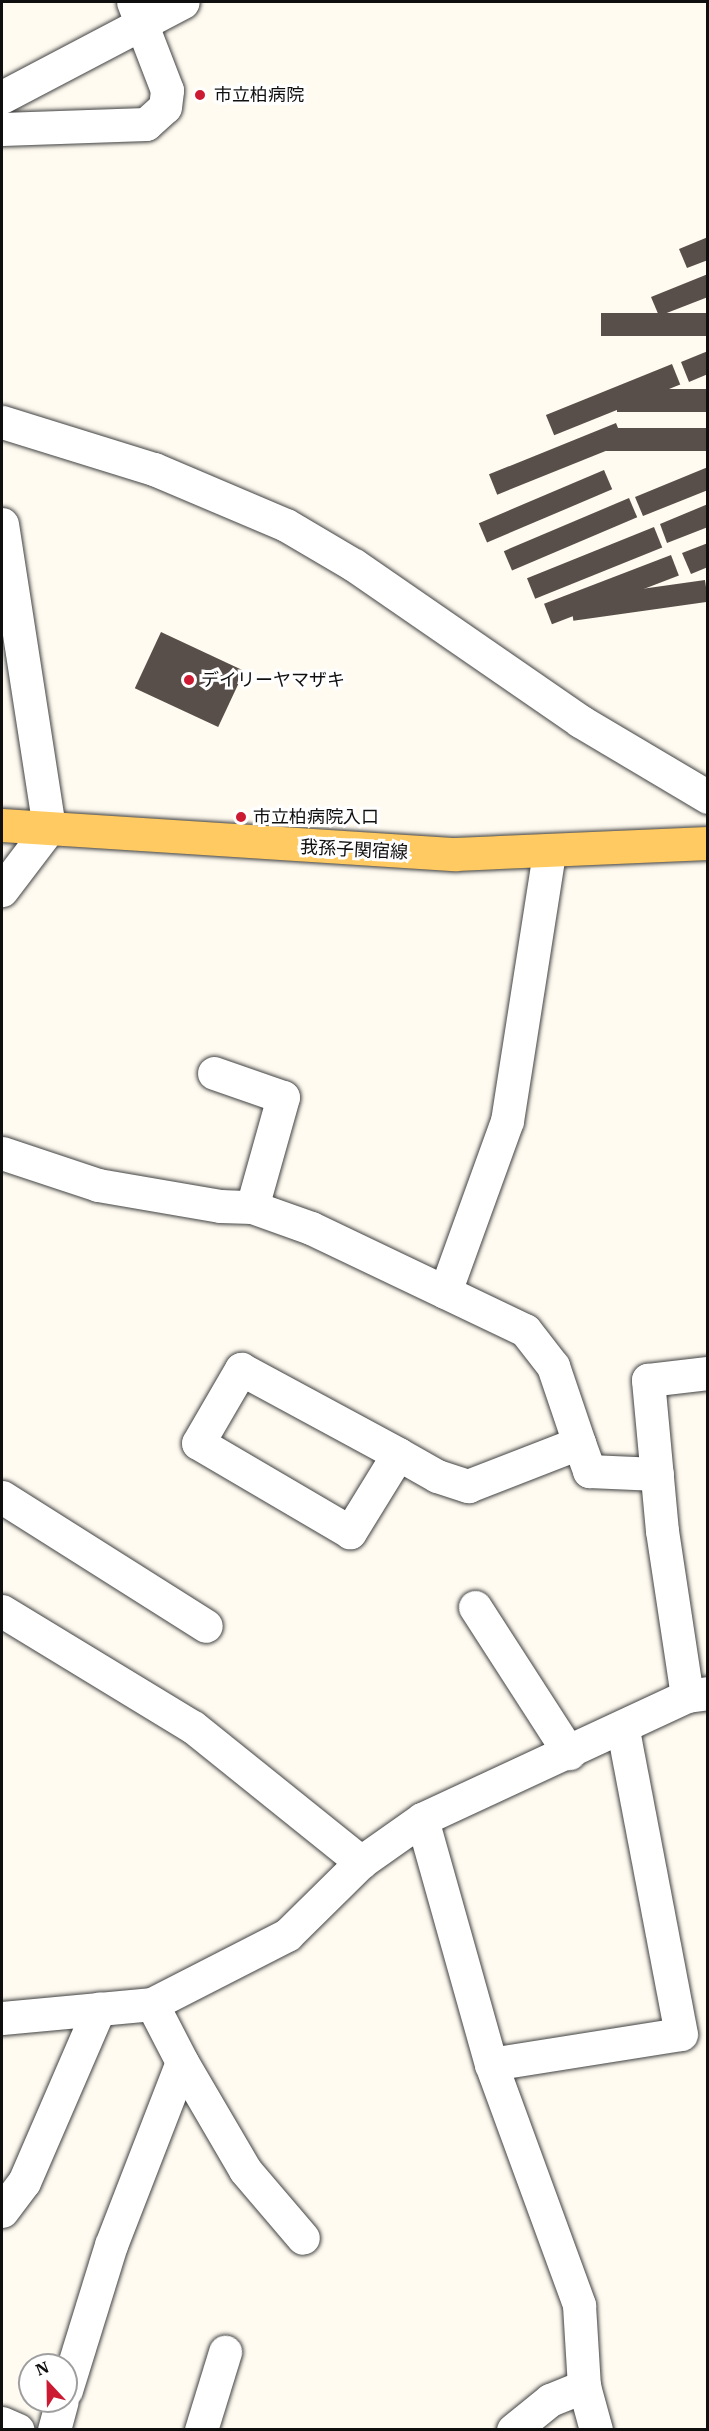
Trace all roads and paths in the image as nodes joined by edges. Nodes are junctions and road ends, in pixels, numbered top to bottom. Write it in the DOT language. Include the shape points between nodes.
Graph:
graph roads {
  1 [pos="183,2"];
  2 [pos="137,13"];
  3 [pos="2,97"];
  4 [pos="2,129"];
  5 [pos="2,422"];
  6 [pos="2,524"];
  7 [pos="708,797"];
  8 [pos="2,825"];
  9 [pos="49,828"];
  10 [pos="708,843"];
  11 [pos="549,852"];
  12 [pos="2,890"];
  13 [pos="214,1073"];
  14 [pos="2,1153"];
  15 [pos="252,1207"];
  16 [pos="445,1292"];
  17 [pos="708,1374"];
  18 [pos="579,1443"];
  19 [pos="398,1454"];
  20 [pos="657,1474"];
  21 [pos="2,1497"];
  22 [pos="475,1607"];
  23 [pos="2,1611"];
  24 [pos="206,1626"];
  25 [pos="697,1695"];
  26 [pos="623,1729"];
  27 [pos="569,1753"];
  28 [pos="422,1819"];
  29 [pos="361,1862"];
  30 [pos="152,2004"];
  31 [pos="99,2009"];
  32 [pos="2,2018"];
  33 [pos="182,2062"];
  34 [pos="491,2064"];
  35 [pos="2,2211"];
  36 [pos="303,2238"];
  37 [pos="225,2352"];
  38 [pos="77,2353"];
  39 [pos="584,2386"];
  40 [pos="59,2413"];
  41 [pos="2,2423"];
  42 [pos="18,2430"];
  43 [pos="54,2430"];
  44 [pos="201,2430"];
  45 [pos="513,2430"];
  46 [pos="596,2430"];
  1 -- 2 [label="street"];
  2 -- 3 [label="street"];
  2 -- 4 [label="street" via="167,90 165,107 146,124"];
  5 -- 7 [label="street" via="154,469 286,525 354,565 580,721"];
  6 -- 9 [label="street"];
  8 -- 9 [label="main road, 我孫子関宿線"];
  9 -- 11 [label="main road, 我孫子関宿線" via="355,850"];
  9 -- 12 [label="street"];
  10 -- 11 [label="main road, 我孫子関宿線"];
  11 -- 16 [label="street" via="507,1121"];
  13 -- 15 [label="street" via="283,1097"];
  14 -- 15 [label="street" via="98,1185 220,1206"];
  15 -- 16 [label="street" via="310,1228"];
  16 -- 18 [label="street" via="525,1329 554,1366"];
  17 -- 20 [label="street" via="648,1380"];
  18 -- 19 [label="street" via="468,1486 437,1476"];
  18 -- 20 [label="street" via="589,1471"];
  19 -- 19 [label="street" via="241,1369 198,1443 350,1532"];
  20 -- 25 [label="street"];
  21 -- 24 [label="street"];
  22 -- 27 [label="street"];
  23 -- 29 [label="street" via="193,1727"];
  25 -- 26 [label="street"];
  26 -- 27 [label="street"];
  26 -- 34 [label="street" via="681,2034"];
  27 -- 28 [label="street"];
  28 -- 29 [label="street"];
  28 -- 34 [label="street"];
  29 -- 30 [label="street" via="286,1935"];
  30 -- 31 [label="street"];
  30 -- 33 [label="street"];
  31 -- 32 [label="street"];
  31 -- 35 [label="street" via="24,2182"];
  33 -- 36 [label="street" via="246,2170"];
  33 -- 38 [label="street" via="111,2245"];
  34 -- 39 [label="street" via="579,2305"];
  37 -- 44 [label="street"];
  39 -- 45 [label="street" via="550,2400"];
  39 -- 46 [label="street"];
  40 -- 43 [label="street"];
  41 -- 42 [label="street"];
}
